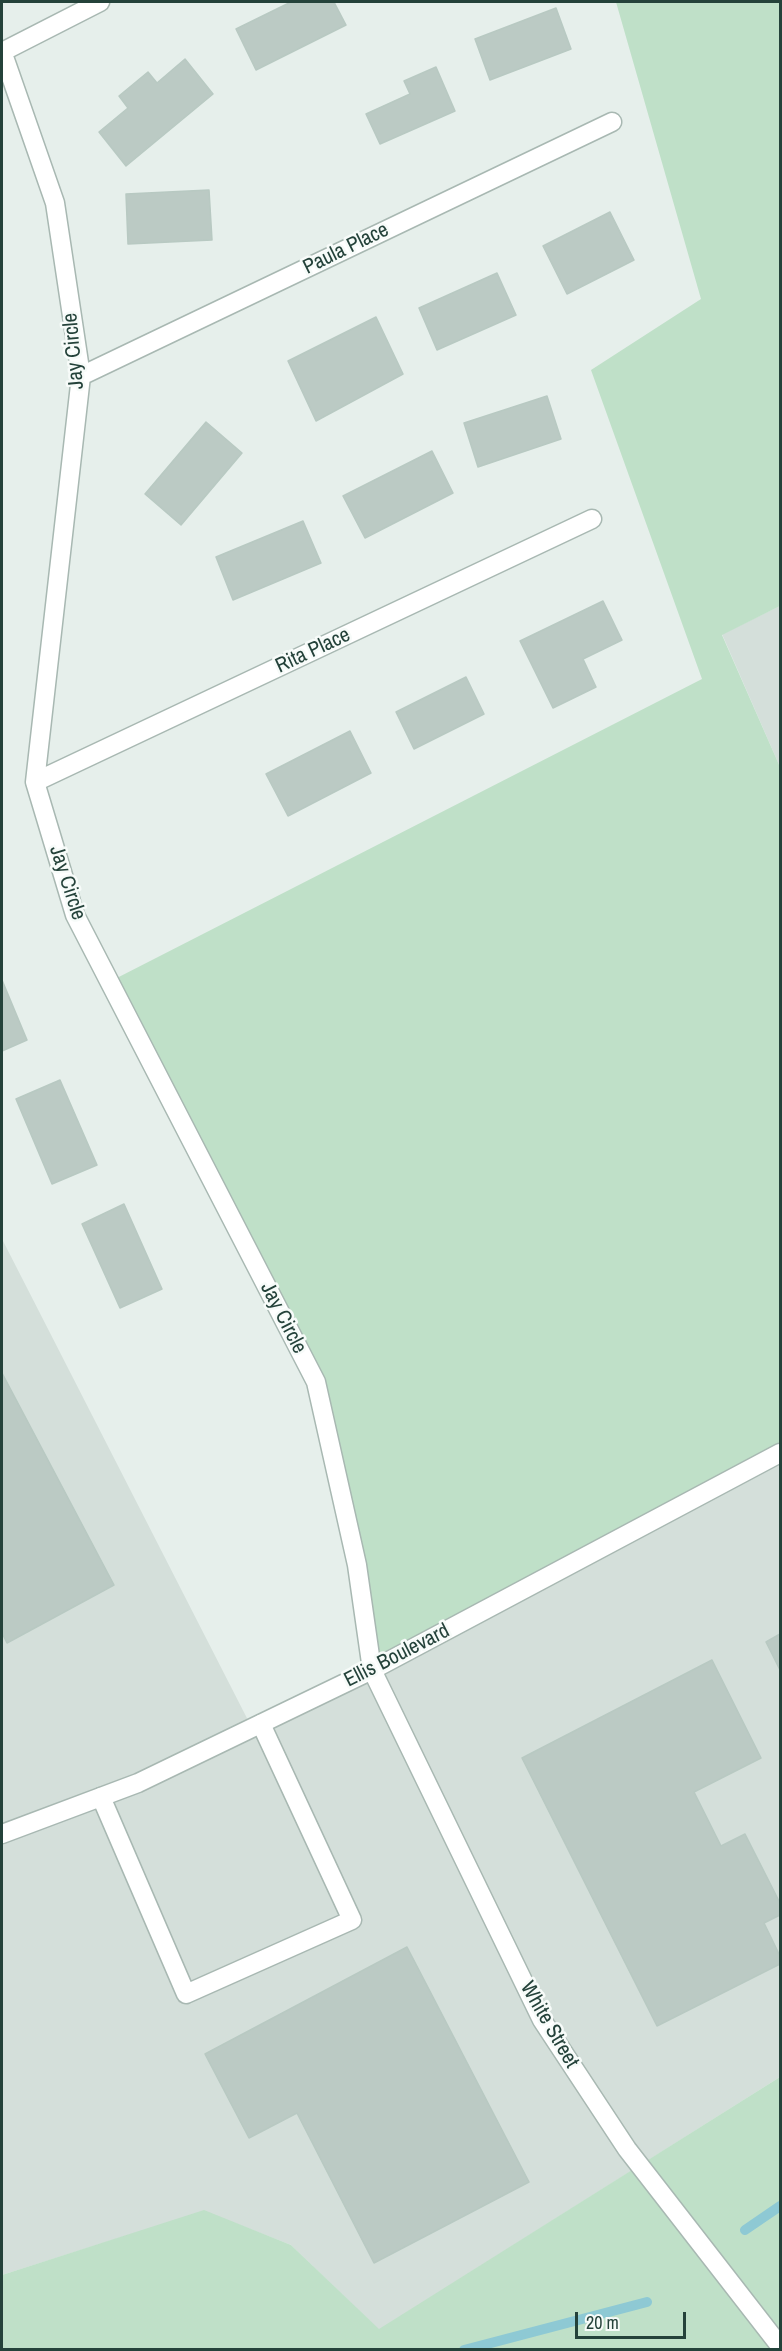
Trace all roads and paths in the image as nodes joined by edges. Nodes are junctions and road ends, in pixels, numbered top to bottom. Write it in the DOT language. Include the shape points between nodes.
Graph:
graph roads {
  1 [pos="100,2"];
  2 [pos="2,51"];
  3 [pos="612,122"];
  4 [pos="81,376"];
  5 [pos="592,519"];
  6 [pos="35,782"];
  7 [pos="780,1453"];
  8 [pos="372,1670"];
  9 [pos="261,1724"];
  10 [pos="101,1797"];
  11 [pos="2,1834"];
  12 [pos="780,2346"];
  1 -- 2 [label="street"];
  2 -- 4 [label="street, Jay Circle" via="56,203"];
  3 -- 4 [label="street, Paula Place"];
  4 -- 6 [label="street, Jay Circle"];
  5 -- 6 [label="street, Rita Place"];
  6 -- 8 [label="street, Jay Circle" via="75,915 316,1382 357,1565"];
  7 -- 8 [label="street, Ellis Boulevard"];
  8 -- 9 [label="street, Ellis Boulevard"];
  8 -- 12 [label="street, White Street" via="542,2020 627,2149"];
  9 -- 10 [label="street, Ellis Boulevard" via="138,1784"];
  9 -- 10 [label="street" via="352,1920 186,1994"];
  10 -- 11 [label="street, Ellis Boulevard"];
}
